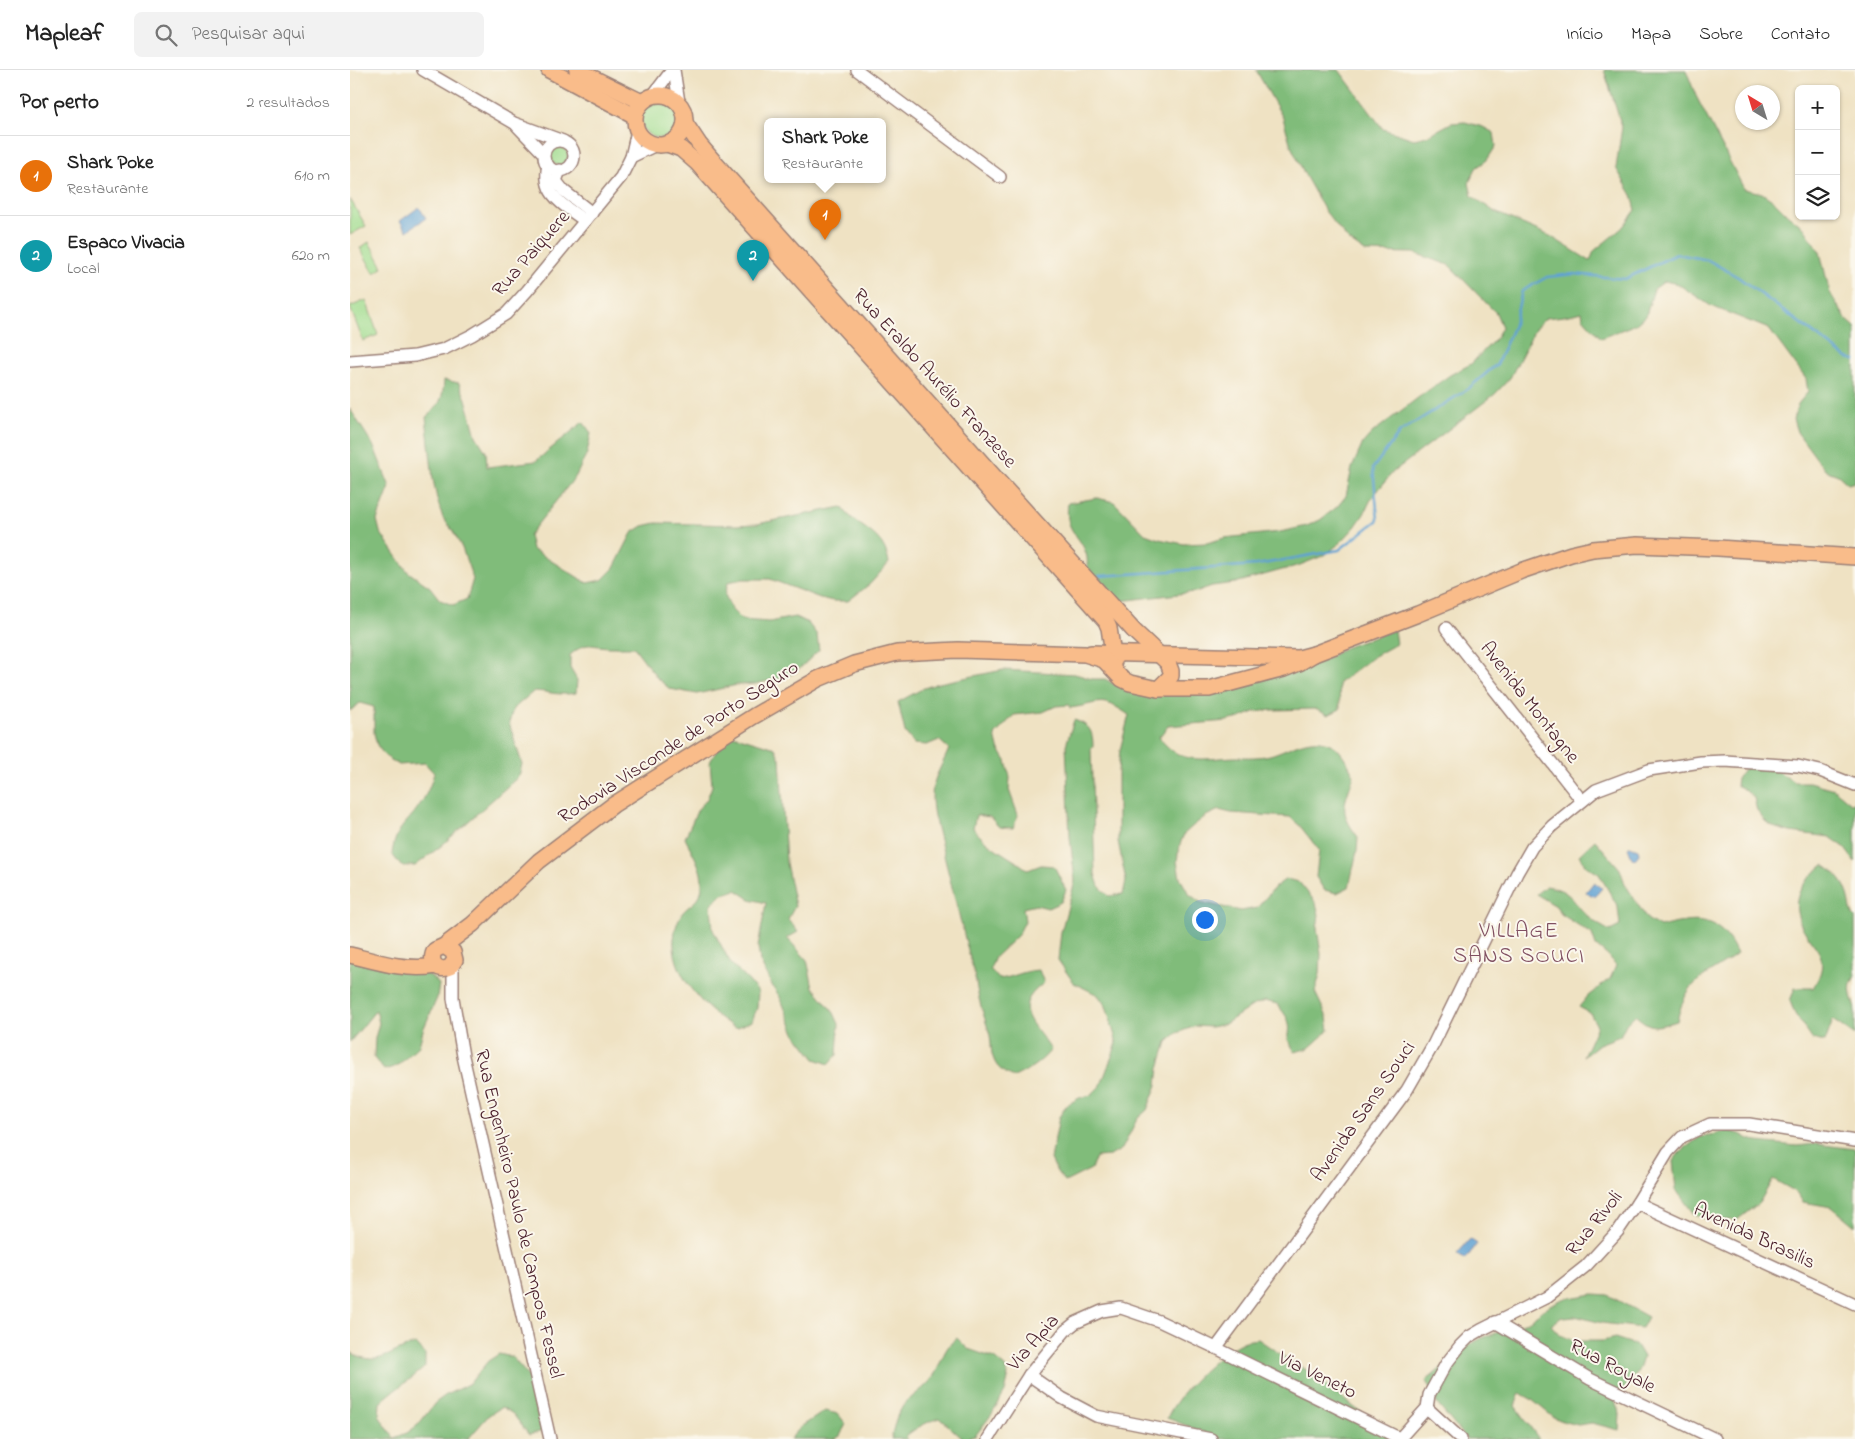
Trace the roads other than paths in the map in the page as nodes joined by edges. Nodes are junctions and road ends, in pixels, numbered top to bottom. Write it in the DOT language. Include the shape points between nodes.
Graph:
graph roads {
  1 [pos="423,70"];
  2 [pos="549,70"];
  3 [pos="578,70"];
  4 [pos="673,70"];
  5 [pos="857,70"];
  6 [pos="648,99"];
  7 [pos="679,102"];
  8 [pos="514,123"];
  9 [pos="685,123"];
  10 [pos="636,124"];
  11 [pos="563,141"];
  12 [pos="662,144"];
  13 [pos="632,156"];
  14 [pos="546,160"];
  15 [pos="560,170"];
  16 [pos="1000,177"];
  17 [pos="589,217"];
  18 [pos="350,360"];
  19 [pos="1855,552"];
  20 [pos="1835,556"];
  21 [pos="1855,557"];
  22 [pos="1446,628"];
  23 [pos="1109,634"];
  24 [pos="1112,652"];
  25 [pos="1090,653"];
  26 [pos="1314,654"];
  27 [pos="1161,655"];
  28 [pos="1119,675"];
  29 [pos="1158,689"];
  30 [pos="1855,785"];
  31 [pos="1582,801"];
  32 [pos="350,955"];
  33 [pos="444,958"];
  34 [pos="1855,1141"];
  35 [pos="1637,1203"];
  36 [pos="1855,1304"];
  37 [pos="1494,1322"];
  38 [pos="1216,1348"];
  39 [pos="1028,1375"];
  40 [pos="1427,1408"];
  41 [pos="550,1439"];
  42 [pos="988,1439"];
  43 [pos="1211,1439"];
  44 [pos="1401,1439"];
  45 [pos="1461,1439"];
  46 [pos="1715,1439"];
  1 -- 8 [label="street"];
  2 -- 10 [label="main road"];
  3 -- 6 [label="main road"];
  4 -- 6 [label="street"];
  4 -- 7 [label="street"];
  5 -- 16 [label="street"];
  6 -- 7 [label="main road" via="667,95"];
  6 -- 10 [label="main road"];
  7 -- 9 [label="main road"];
  8 -- 11 [label="street"];
  8 -- 14 [label="street"];
  9 -- 12 [label="main road" via="679,136"];
  9 -- 27 [label="main road, Rua Eraldo Aurélio Franzese" via="699,144 808,268 1134,631"];
  10 -- 12 [label="main road" via="645,140"];
  10 -- 13 [label="street, Rua Paiquere"];
  11 -- 14 [label="street" via="549,145"];
  11 -- 15 [label="street" via="571,147 574,157 570,166"];
  12 -- 13 [label="street"];
  12 -- 23 [label="main road, Rua Eraldo Aurélio Franzese" via="681,149 697,163 1106,621"];
  13 -- 17 [label="street, Rua Paiquere" via="621,178"];
  14 -- 15 [label="street" via="553,169"];
  14 -- 17 [label="street" via="546,182 552,195"];
  15 -- 17 [label="street" via="556,181"];
  17 -- 18 [label="street, Rua Paiquere" via="517,303 506,314 472,335 444,349 415,356"];
  19 -- 20 [label="main road, Rodovia Visconde de Porto Seguro"];
  20 -- 21 [label="main road, Rodovia Visconde de Porto Seguro"];
  20 -- 26 [label="main road, Rodovia Visconde de Porto Seguro" via="1637,545 1593,549 1521,571"];
  22 -- 31 [label="street, Avenida Montagne"];
  23 -- 24 [label="main road, Rua Eraldo Aurélio Franzese"];
  23 -- 25 [label="main road" via="1102,646"];
  24 -- 25 [label="main road, Rodovia Visconde de Porto Seguro"];
  24 -- 27 [label="main road, Rodovia Visconde de Porto Seguro"];
  24 -- 28 [label="main road, Rua Eraldo Aurélio Franzese"];
  25 -- 28 [label="main road, Rodovia Visconde de Porto Seguro" via="1104,660"];
  25 -- 33 [label="main road, Rodovia Visconde de Porto Seguro" via="958,650 897,653 818,678 606,810 568,838 526,872 473,924 463,944"];
  26 -- 27 [label="main road, Rodovia Visconde de Porto Seguro" via="1292,658"];
  26 -- 29 [label="main road, Rodovia Visconde de Porto Seguro" via="1284,669 1210,689"];
  27 -- 28 [label="main road" via="1128,660"];
  27 -- 29 [label="main road" via="1171,672"];
  28 -- 29 [label="main road, Rodovia Visconde de Porto Seguro" via="1130,683"];
  30 -- 31 [label="street, Avenida Sans Souci" via="1798,766 1701,762 1630,776 1596,790"];
  31 -- 38 [label="street, Avenida Sans Souci" via="1532,847 1433,1045 1407,1090"];
  32 -- 33 [label="main road" via="391,963"];
  33 -- 41 [label="street, Rua Engenheiro Paulo de Campos Fessel" via="463,1056"];
  34 -- 35 [label="street, Rua Rivoli" via="1749,1124 1710,1124 1682,1137 1668,1152"];
  35 -- 36 [label="street, Avenida Brasilis"];
  35 -- 37 [label="street, Rua Rivoli" via="1618,1231 1577,1275 1547,1297"];
  37 -- 40 [label="street, Rua Rivoli" via="1460,1346 1446,1364"];
  37 -- 46 [label="street, Rua Royale" via="1590,1379"];
  38 -- 39 [label="street, Via Apia" via="1166,1324 1121,1308 1102,1311 1075,1323"];
  38 -- 44 [label="street, Via Veneto"];
  39 -- 42 [label="street, Via Apia"];
  39 -- 43 [label="street" via="1096,1416"];
  40 -- 44 [label="street, Rua Rivoli"];
  40 -- 45 [label="street"];
}
